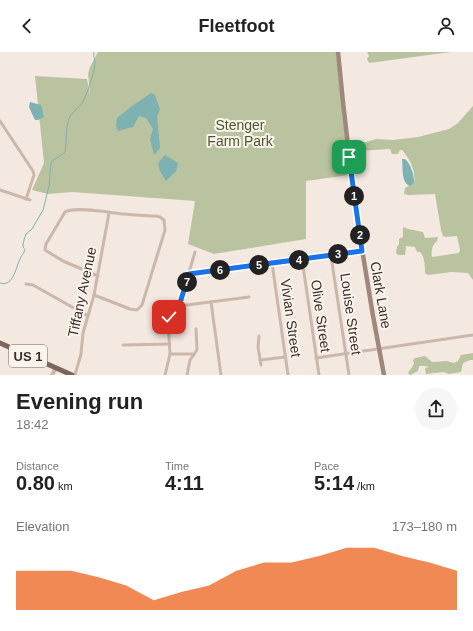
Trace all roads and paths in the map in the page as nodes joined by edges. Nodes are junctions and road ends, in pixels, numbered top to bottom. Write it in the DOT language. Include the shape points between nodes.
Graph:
graph roads {
  1 [pos="338,52"];
  2 [pos="0,121"];
  3 [pos="0,190"];
  4 [pos="109,213"];
  5 [pos="362,251"];
  6 [pos="195,252"];
  7 [pos="332,256"];
  8 [pos="302,260"];
  9 [pos="272,263"];
  10 [pos="189,274"];
  11 [pos="98,276"];
  12 [pos="26,284"];
  13 [pos="94,295"];
  14 [pos="249,297"];
  15 [pos="211,302"];
  16 [pos="179,306"];
  17 [pos="88,316"];
  18 [pos="196,328"];
  19 [pos="473,335"];
  20 [pos="259,336"];
  21 [pos="0,343"];
  22 [pos="170,344"];
  23 [pos="123,345"];
  24 [pos="379,349"];
  25 [pos="170,354"];
  26 [pos="346,354"];
  27 [pos="193,356"];
  28 [pos="285,357"];
  29 [pos="316,358"];
  30 [pos="260,360"];
  31 [pos="261,365"];
  32 [pos="56,368"];
  33 [pos="52,375"];
  34 [pos="73,375"];
  35 [pos="166,375"];
  36 [pos="187,375"];
  37 [pos="221,375"];
  38 [pos="288,375"];
  39 [pos="319,375"];
  40 [pos="349,375"];
  41 [pos="384,375"];
  1 -- 5 [label="main road, Clark Lane"];
  2 -- 3 [label="street" via="34,175 28,200"];
  4 -- 11 [label="street, Tiffany Avenue"];
  4 -- 11 [label="street" via="68,210 45,248 47,252 63,261"];
  4 -- 13 [label="street" via="160,217 166,227 142,305 138,310"];
  5 -- 7 [label="street"];
  5 -- 24 [label="main road, Clark Lane"];
  6 -- 10 [label="street"];
  7 -- 8 [label="street"];
  7 -- 26 [label="street, Louise Street"];
  8 -- 9 [label="street"];
  8 -- 29 [label="street, Olive Street"];
  9 -- 10 [label="street"];
  9 -- 28 [label="street, Vivian Street"];
  10 -- 16 [label="street"];
  11 -- 13 [label="street, Tiffany Avenue"];
  12 -- 17 [label="street" via="33,285"];
  13 -- 17 [label="street, Tiffany Avenue"];
  14 -- 15 [label="street"];
  15 -- 16 [label="street"];
  15 -- 37 [label="street"];
  16 -- 22 [label="street" via="170,314 168,321"];
  17 -- 34 [label="street, Tiffany Avenue" via="80,360"];
  18 -- 27 [label="street" via="196,350"];
  19 -- 24 [label="street"];
  20 -- 30 [label="street"];
  21 -- 32 [label="main road, US 1"];
  22 -- 23 [label="street"];
  22 -- 25 [label="street"];
  24 -- 26 [label="street"];
  24 -- 41 [label="main road, Clark Lane"];
  25 -- 27 [label="street"];
  25 -- 35 [label="street"];
  26 -- 29 [label="street"];
  26 -- 40 [label="street, Louise Street"];
  27 -- 36 [label="street"];
  28 -- 30 [label="street"];
  28 -- 38 [label="street, Vivian Street"];
  29 -- 39 [label="street, Olive Street"];
  30 -- 31 [label="street"];
  32 -- 33 [label="street"];
  32 -- 34 [label="main road, US 1"];
}
